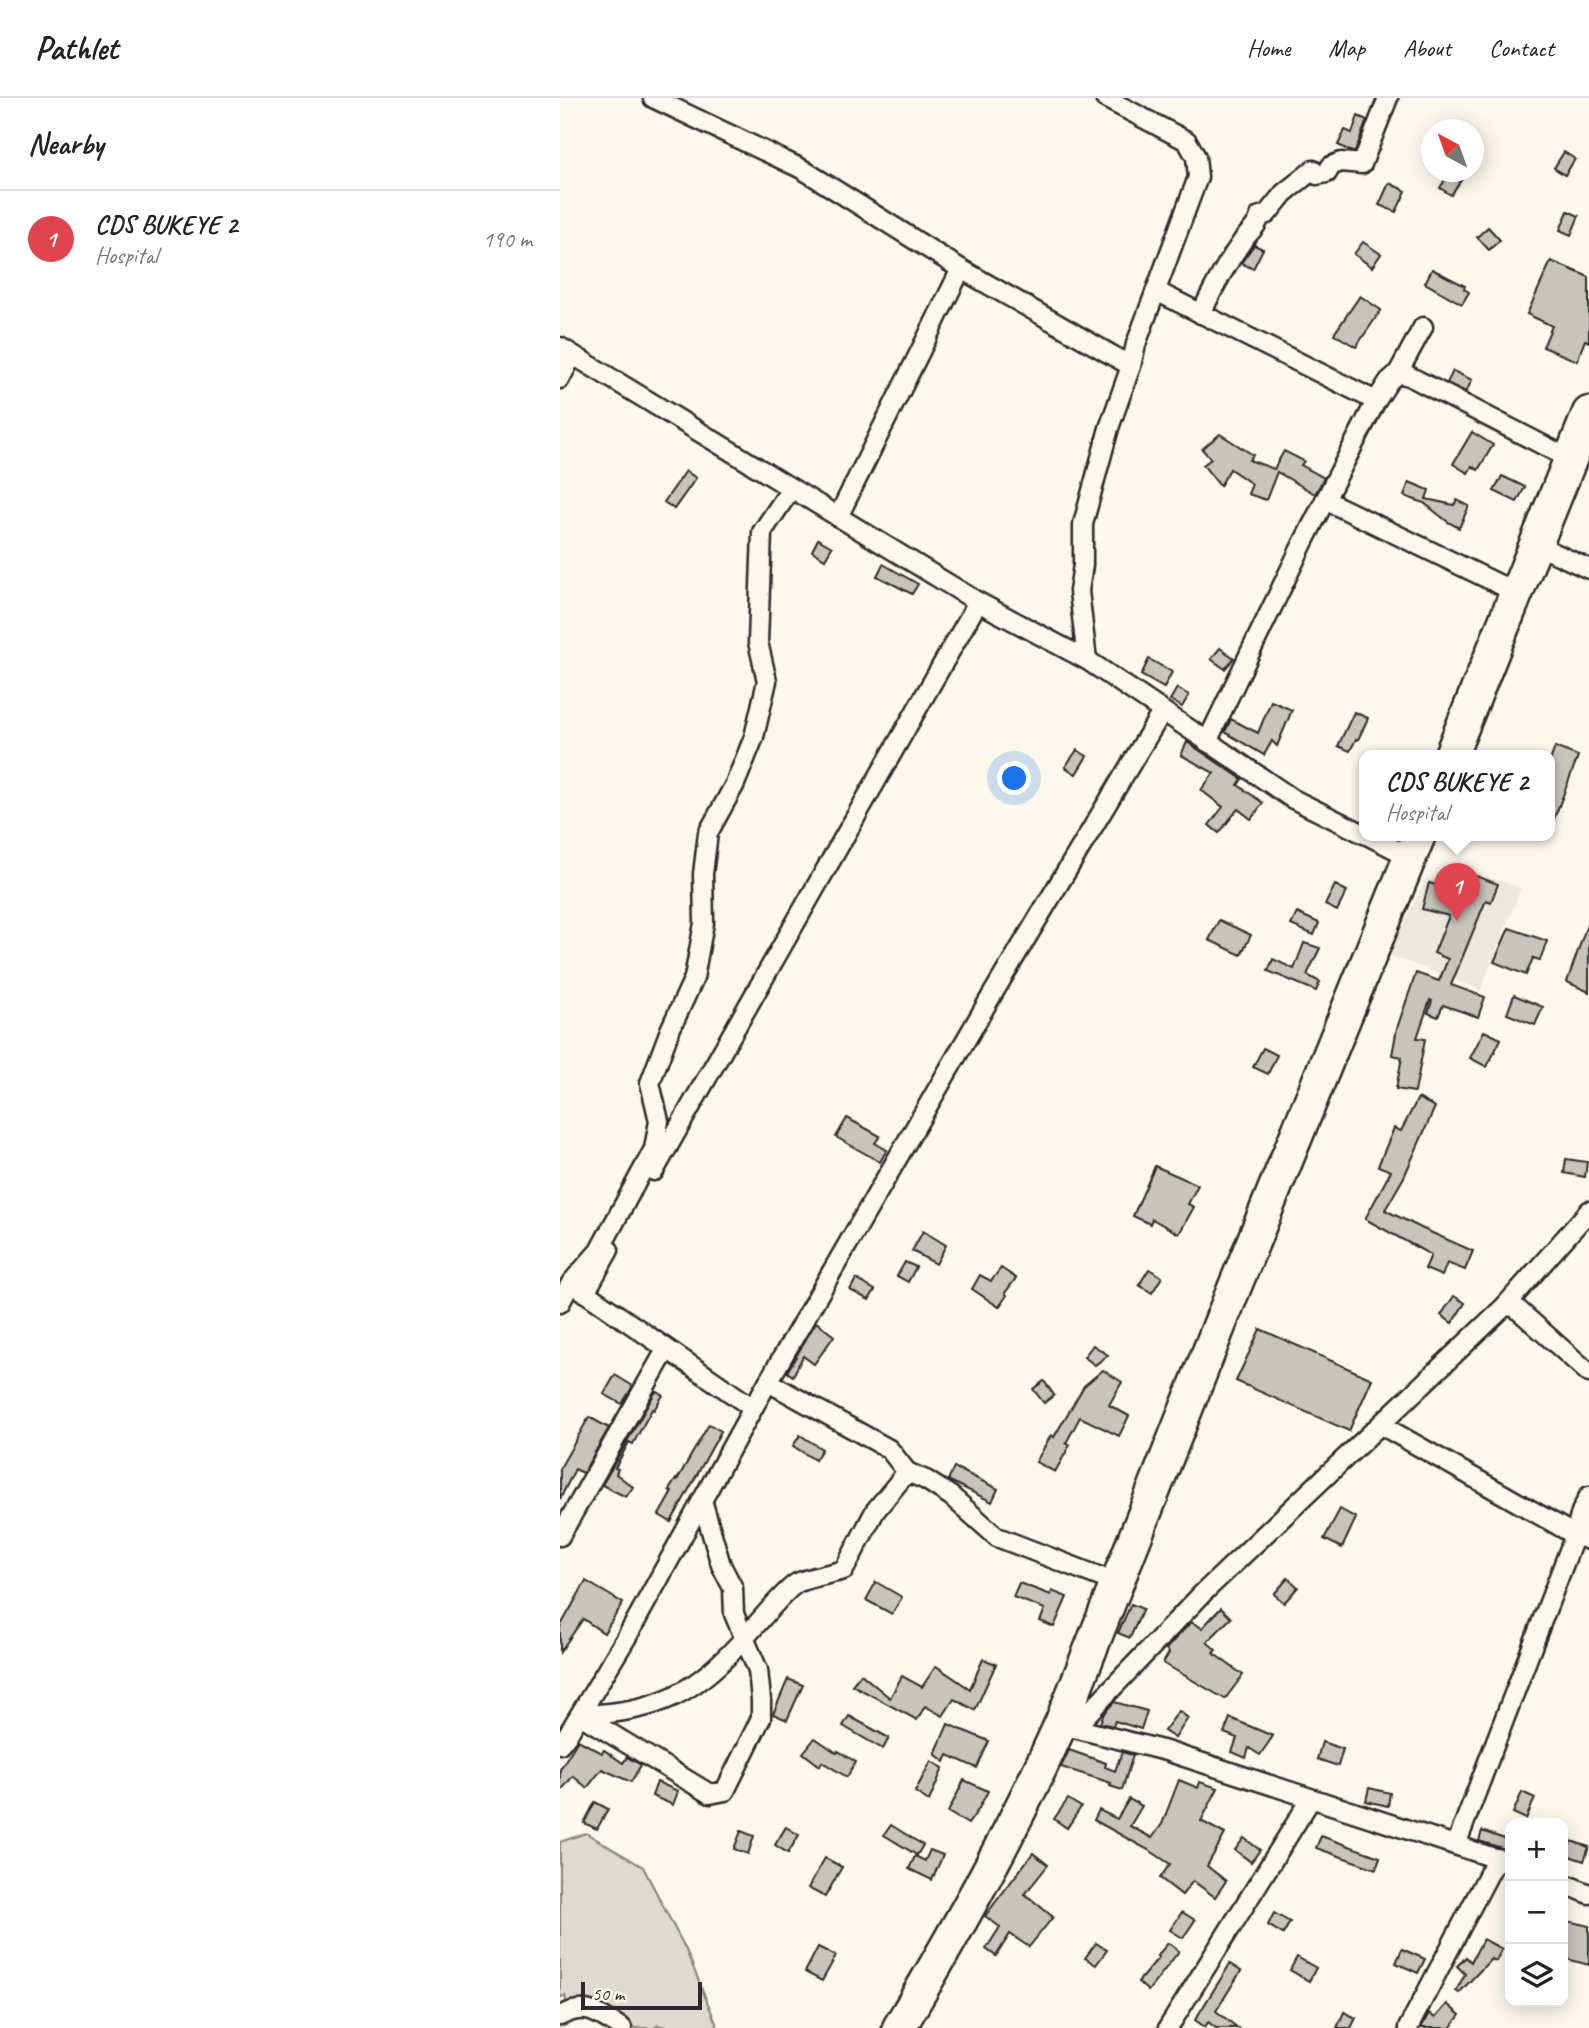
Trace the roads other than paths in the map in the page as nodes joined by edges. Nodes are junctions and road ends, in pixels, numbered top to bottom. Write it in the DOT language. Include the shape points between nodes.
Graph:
graph roads {
  1 [pos="653,98"];
  2 [pos="1105,98"];
  3 [pos="1388,98"];
  4 [pos="961,269"];
  5 [pos="1156,291"];
  6 [pos="1201,314"];
  7 [pos="1423,327"];
  8 [pos="566,352"];
  9 [pos="1131,366"];
  10 [pos="1398,373"];
  11 [pos="560,379"];
  12 [pos="1376,401"];
  13 [pos="1589,414"];
  14 [pos="1570,459"];
  15 [pos="791,489"];
  16 [pos="1325,500"];
  17 [pos="838,517"];
  18 [pos="1537,545"];
  19 [pos="1589,569"];
  20 [pos="1517,593"];
  21 [pos="978,602"];
  22 [pos="1087,660"];
  23 [pos="1162,712"];
  24 [pos="1207,741"];
  25 [pos="1453,750"];
  26 [pos="1359,832"];
  27 [pos="1392,841"];
  28 [pos="1414,846"];
  29 [pos="1589,1211"];
  30 [pos="578,1288"];
  31 [pos="560,1303"];
  32 [pos="1505,1306"];
  33 [pos="666,1350"];
  34 [pos="1589,1373"];
  35 [pos="768,1382"];
  36 [pos="753,1408"];
  37 [pos="1381,1425"];
  38 [pos="907,1472"];
  39 [pos="1589,1496"];
  40 [pos="702,1500"];
  41 [pos="560,1536"];
  42 [pos="1582,1537"];
  43 [pos="1116,1583"];
  44 [pos="744,1639"];
  45 [pos="580,1715"];
  46 [pos="1068,1725"];
  47 [pos="560,1744"];
  48 [pos="1311,1799"];
  49 [pos="1456,1845"];
  50 [pos="1504,1860"];
  51 [pos="1568,1886"];
  52 [pos="1589,1894"];
  53 [pos="560,2016"];
  54 [pos="622,2028"];
  55 [pos="899,2028"];
  56 [pos="1168,2028"];
  57 [pos="1408,2028"];
  1 -- 4 [label="street" via="802,169"];
  2 -- 5 [label="street" via="1187,141 1196,157 1198,177"];
  3 -- 6 [label="street" via="1363,164 1341,162 1317,175 1313,170 1284,193 1260,216"];
  4 -- 9 [label="street"];
  4 -- 17 [label="street"];
  5 -- 6 [label="street"];
  5 -- 9 [label="street"];
  6 -- 12 [label="street"];
  7 -- 10 [label="street"];
  8 -- 11 [label="street"];
  8 -- 15 [label="street"];
  9 -- 22 [label="street" via="1083,524 1079,591"];
  10 -- 12 [label="street"];
  10 -- 14 [label="street"];
  12 -- 16 [label="street"];
  13 -- 14 [label="highway"];
  14 -- 18 [label="highway"];
  15 -- 17 [label="street"];
  15 -- 30 [label="street" via="762,533 758,642 767,681 754,737 708,833 704,923 694,978 650,1083 659,1121 654,1149"];
  16 -- 20 [label="street"];
  16 -- 24 [label="street"];
  17 -- 21 [label="street"];
  18 -- 19 [label="street"];
  18 -- 20 [label="highway"];
  20 -- 25 [label="highway"];
  21 -- 22 [label="street"];
  21 -- 30 [label="street"];
  22 -- 23 [label="street"];
  23 -- 24 [label="street"];
  23 -- 35 [label="street"];
  24 -- 26 [label="street" via="1293,799"];
  27 -- 28 [label="street"];
  28 -- 43 [label="highway"];
  29 -- 32 [label="street"];
  30 -- 31 [label="street"];
  30 -- 33 [label="street"];
  32 -- 34 [label="street" via="1515,1307"];
  32 -- 37 [label="street"];
  33 -- 36 [label="street"];
  33 -- 41 [label="street"];
  35 -- 36 [label="street"];
  35 -- 38 [label="street" via="890,1450"];
  36 -- 40 [label="street"];
  37 -- 42 [label="street"];
  37 -- 46 [label="street"];
  38 -- 43 [label="street" via="951,1496 997,1537"];
  38 -- 44 [label="street" via="875,1511 844,1570 797,1583"];
  39 -- 42 [label="street" via="1581,1512"];
  40 -- 44 [label="street" via="721,1565 733,1588 734,1614"];
  40 -- 45 [label="street"];
  42 -- 49 [label="street"];
  43 -- 46 [label="highway"];
  44 -- 45 [label="street" via="688,1690 631,1711"];
  44 -- 45 [label="street" via="758,1670 761,1718 724,1791 710,1794"];
  45 -- 47 [label="street"];
  46 -- 48 [label="street" via="1166,1751"];
  46 -- 55 [label="highway"];
  48 -- 49 [label="street"];
  48 -- 56 [label="street"];
  49 -- 50 [label="street"];
  50 -- 57 [label="street"];
  51 -- 52 [label="street"];
  53 -- 54 [label="street" via="586,2009"];
}
